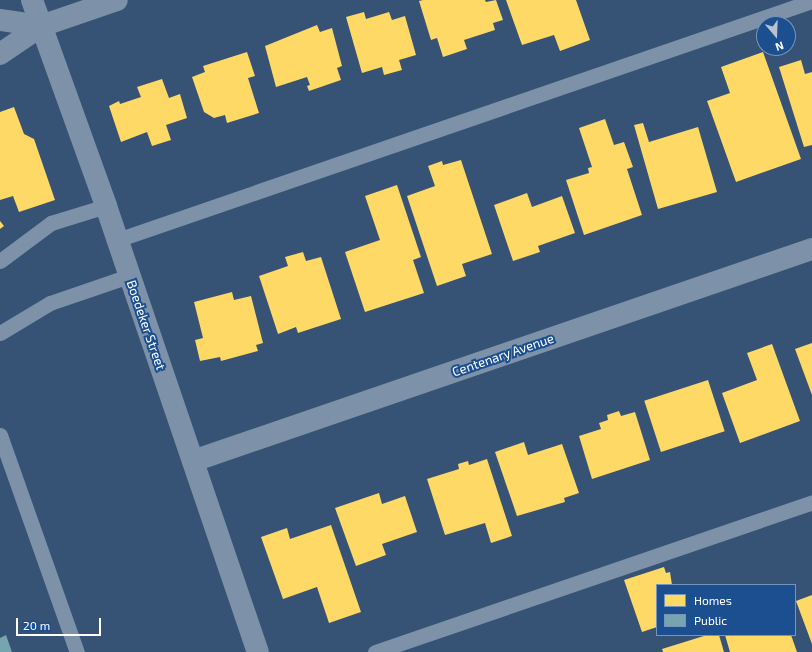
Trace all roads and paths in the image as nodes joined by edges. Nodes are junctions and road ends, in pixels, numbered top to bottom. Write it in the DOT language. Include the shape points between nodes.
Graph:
graph roads {
  1 [pos="32,0"];
  2 [pos="117,0"];
  3 [pos="812,1"];
  4 [pos="0,20"];
  5 [pos="41,26"];
  6 [pos="0,54"];
  7 [pos="106,206"];
  8 [pos="117,240"];
  9 [pos="812,249"];
  10 [pos="0,261"];
  11 [pos="129,276"];
  12 [pos="0,333"];
  13 [pos="0,435"];
  14 [pos="193,461"];
  15 [pos="812,502"];
  16 [pos="77,652"];
  17 [pos="258,652"];
  18 [pos="374,652"];
  1 -- 5 [label="street, Boedeker Street"];
  2 -- 5 [label="street"];
  3 -- 8 [label="lane"];
  4 -- 5 [label="street"];
  5 -- 6 [label="street"];
  5 -- 7 [label="street, Boedeker Street"];
  7 -- 8 [label="street, Boedeker Street"];
  7 -- 10 [label="lane" via="51,223"];
  8 -- 11 [label="street, Boedeker Street"];
  9 -- 14 [label="street, Centenary Avenue"];
  11 -- 12 [label="lane" via="50,303"];
  11 -- 14 [label="street, Boedeker Street"];
  13 -- 16 [label="lane"];
  14 -- 17 [label="street, Boedeker Street"];
  15 -- 18 [label="lane"];
}
